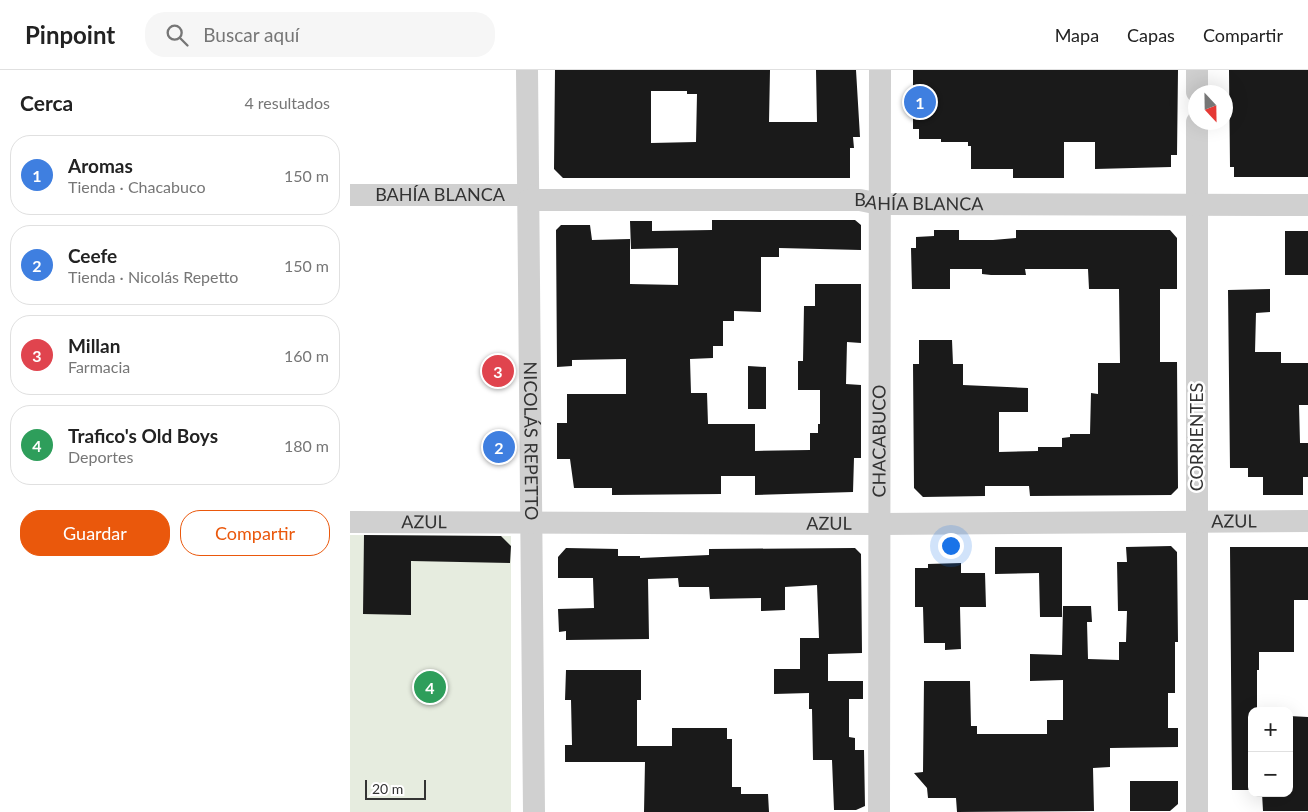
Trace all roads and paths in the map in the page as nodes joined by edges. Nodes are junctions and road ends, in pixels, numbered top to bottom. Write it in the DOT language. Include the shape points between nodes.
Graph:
graph roads {
  1 [pos="528,70"];
  2 [pos="880,70"];
  3 [pos="1197,70"];
  4 [pos="1197,85"];
  5 [pos="1197,130"];
  6 [pos="350,195"];
  7 [pos="529,197"];
  8 [pos="878,204"];
  9 [pos="1308,205"];
  10 [pos="1196,206"];
  11 [pos="1308,521"];
  12 [pos="350,522"];
  13 [pos="532,522"];
  14 [pos="1197,522"];
  15 [pos="880,524"];
  16 [pos="534,812"];
  17 [pos="880,812"];
  18 [pos="1197,812"];
  1 -- 7 [label="street, NICOLÁS REPETTO"];
  2 -- 8 [label="street, CHACABUCO"];
  3 -- 4 [label="street"];
  5 -- 10 [label="street, CORRIENTES"];
  6 -- 7 [label="street, BAHÍA BLANCA"];
  7 -- 8 [label="street, BAHÍA BLANCA" via="860,200"];
  7 -- 13 [label="street, NICOLÁS REPETTO"];
  8 -- 10 [label="street, BAHÍA BLANCA"];
  8 -- 15 [label="street, CHACABUCO"];
  9 -- 10 [label="street, BAHÍA BLANCA"];
  10 -- 14 [label="street, CORRIENTES"];
  11 -- 14 [label="street, AZUL"];
  12 -- 13 [label="street, AZUL"];
  13 -- 15 [label="street, AZUL"];
  13 -- 16 [label="street, NICOLÁS REPETTO"];
  14 -- 15 [label="street, AZUL"];
  14 -- 18 [label="street, CORRIENTES"];
  15 -- 17 [label="street, CHACABUCO"];
}
